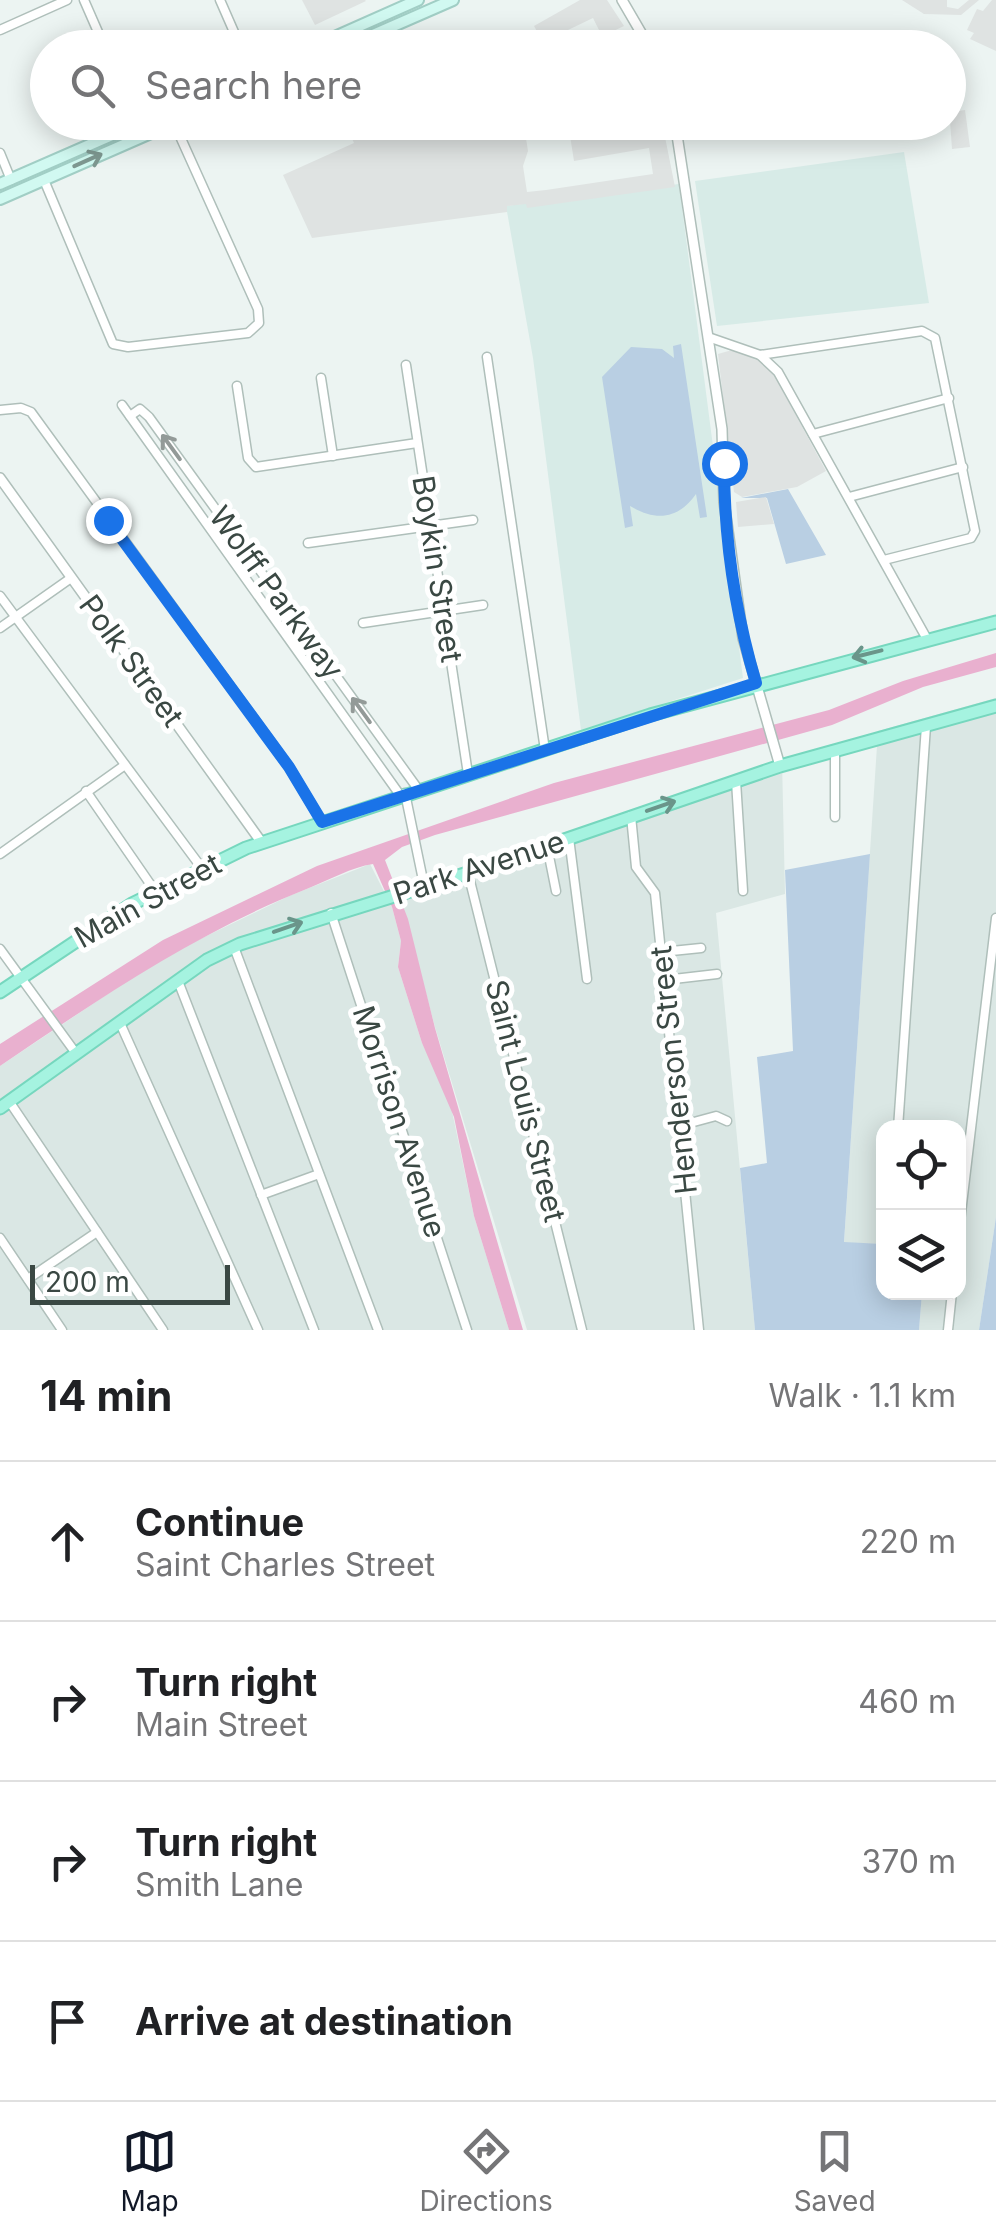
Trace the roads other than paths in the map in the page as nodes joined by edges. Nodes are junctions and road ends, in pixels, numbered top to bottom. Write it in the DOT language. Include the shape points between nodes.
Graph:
graph roads {
  1 [pos="67,0"];
  2 [pos="84,0"];
  3 [pos="220,0"];
  4 [pos="418,0"];
  5 [pos="453,0"];
  6 [pos="622,0"];
  7 [pos="0,30"];
  8 [pos="97,30"];
  9 [pos="234,30"];
  10 [pos="350,30"];
  11 [pos="384,30"];
  12 [pos="640,30"];
  13 [pos="107,140"];
  14 [pos="116,140"];
  15 [pos="183,140"];
  16 [pos="679,140"];
  17 [pos="0,153"];
  18 [pos="44,180"];
  19 [pos="5,182"];
  20 [pos="0,199"];
  21 [pos="708,337"];
  22 [pos="760,355"];
  23 [pos="487,356"];
  24 [pos="406,365"];
  25 [pos="322,378"];
  26 [pos="237,386"];
  27 [pos="949,398"];
  28 [pos="122,405"];
  29 [pos="0,410"];
  30 [pos="130,416"];
  31 [pos="813,434"];
  32 [pos="418,443"];
  33 [pos="333,456"];
  34 [pos="963,467"];
  35 [pos="0,478"];
  36 [pos="848,497"];
  37 [pos="473,520"];
  38 [pos="430,526"];
  39 [pos="308,543"];
  40 [pos="884,560"];
  41 [pos="71,578"];
  42 [pos="0,596"];
  43 [pos="483,605"];
  44 [pos="443,610"];
  45 [pos="16,617"];
  46 [pos="363,622"];
  47 [pos="996,622"];
  48 [pos="0,628"];
  49 [pos="927,639"];
  50 [pos="756,683"];
  51 [pos="996,706"];
  52 [pos="926,726"];
  53 [pos="389,748"];
  54 [pos="544,750"];
  55 [pos="835,751"];
  56 [pos="376,757"];
  57 [pos="125,765"];
  58 [pos="780,766"];
  59 [pos="468,774"];
  60 [pos="736,781"];
  61 [pos="418,789"];
  62 [pos="86,791"];
  63 [pos="403,794"];
  64 [pos="631,816"];
  65 [pos="835,817"];
  66 [pos="322,822"];
  67 [pos="568,838"];
  68 [pos="262,843"];
  69 [pos="547,846"];
  70 [pos="0,854"];
  71 [pos="201,867"];
  72 [pos="468,873"];
  73 [pos="424,885"];
  74 [pos="743,890"];
  75 [pos="155,891"];
  76 [pos="556,891"];
  77 [pos="332,914"];
  78 [pos="996,918"];
  79 [pos="234,946"];
  80 [pos="700,948"];
  81 [pos="0,950"];
  82 [pos="662,952"];
  83 [pos="717,974"];
  84 [pos="20,977"];
  85 [pos="587,980"];
  86 [pos="665,980"];
  87 [pos="178,981"];
  88 [pos="0,992"];
  89 [pos="120,1023"];
  90 [pos="74,1052"];
  91 [pos="5,1105"];
  92 [pos="727,1120"];
  93 [pos="899,1120"];
  94 [pos="679,1126"];
  95 [pos="319,1174"];
  96 [pos="261,1195"];
  97 [pos="961,1210"];
  98 [pos="97,1232"];
  99 [pos="0,1238"];
  100 [pos="28,1279"];
  101 [pos="951,1300"];
  102 [pos="62,1330"];
  103 [pos="163,1330"];
  104 [pos="258,1330"];
  105 [pos="314,1330"];
  106 [pos="378,1330"];
  107 [pos="467,1330"];
  108 [pos="582,1330"];
  109 [pos="699,1330"];
  110 [pos="948,1330"];
  1 -- 7 [label="street"];
  2 -- 8 [label="street"];
  3 -- 9 [label="street"];
  4 -- 10 [label="main road"];
  5 -- 11 [label="main road"];
  6 -- 12 [label="street"];
  13 -- 19 [label="main road"];
  18 -- 14 [label="main road, one-way"];
  15 -- 18 [label="street" via="258,309 248,333 114,344"];
  16 -- 21 [label="street"];
  17 -- 19 [label="street"];
  18 -- 20 [label="main road"];
  21 -- 22 [label="street"];
  21 -- 50 [label="street" via="732,567"];
  22 -- 27 [label="street" via="927,332 938,342"];
  22 -- 31 [label="street" via="778,372"];
  23 -- 54 [label="street"];
  24 -- 32 [label="street, Boykin Street"];
  25 -- 33 [label="street"];
  26 -- 33 [label="street" via="252,465"];
  27 -- 31 [label="street"];
  27 -- 34 [label="street"];
  28 -- 30 [label="street"];
  29 -- 66 [label="street" via="31,412"];
  53 -- 30 [label="street, Wolff Parkway, one-way" via="150,417 140,409"];
  30 -- 56 [label="street"];
  31 -- 36 [label="street"];
  32 -- 33 [label="street"];
  32 -- 38 [label="street, Boykin Street"];
  34 -- 36 [label="street"];
  34 -- 40 [label="street" via="971,538"];
  35 -- 41 [label="street, Polk Street"];
  36 -- 40 [label="street"];
  37 -- 38 [label="street"];
  38 -- 39 [label="street"];
  38 -- 44 [label="street, Boykin Street"];
  40 -- 49 [label="street"];
  41 -- 45 [label="street"];
  41 -- 68 [label="street, Polk Street"];
  42 -- 45 [label="street"];
  43 -- 44 [label="street"];
  44 -- 46 [label="street"];
  44 -- 59 [label="street, Boykin Street"];
  45 -- 48 [label="street"];
  45 -- 57 [label="street"];
  47 -- 49 [label="main road, Main Street"];
  49 -- 50 [label="main road, Main Street, one-way"];
  50 -- 54 [label="main road, Main Street"];
  50 -- 58 [label="street"];
  51 -- 52 [label="main road, Park Avenue"];
  52 -- 55 [label="main road, Park Avenue"];
  52 -- 93 [label="street"];
  53 -- 56 [label="street"];
  53 -- 61 [label="street, Wolff Parkway"];
  54 -- 59 [label="main road, Main Street"];
  55 -- 58 [label="main road, Park Avenue"];
  55 -- 65 [label="street"];
  56 -- 63 [label="street"];
  57 -- 62 [label="street"];
  57 -- 71 [label="street"];
  58 -- 60 [label="main road, Park Avenue"];
  59 -- 61 [label="main road, Main Street"];
  64 -- 60 [label="main road, Park Avenue, one-way"];
  60 -- 74 [label="street"];
  61 -- 63 [label="main road, Main Street"];
  62 -- 70 [label="street"];
  62 -- 75 [label="street"];
  63 -- 66 [label="main road, Main Street"];
  63 -- 73 [label="street"];
  64 -- 67 [label="main road, Park Avenue"];
  64 -- 82 [label="street, Henderson Street" via="636,867 656,892"];
  66 -- 68 [label="main road, Main Street"];
  67 -- 69 [label="main road, Park Avenue"];
  67 -- 85 [label="street"];
  68 -- 71 [label="main road, Main Street"];
  69 -- 72 [label="main road, Park Avenue"];
  69 -- 76 [label="street"];
  71 -- 75 [label="main road, Main Street"];
  72 -- 73 [label="main road, Park Avenue"];
  72 -- 108 [label="street, Saint Louis Street"];
  73 -- 77 [label="main road, Park Avenue"];
  75 -- 84 [label="main road, Main Street"];
  79 -- 77 [label="main road, Park Avenue, one-way"];
  77 -- 107 [label="street, Morrison Avenue"];
  78 -- 97 [label="street"];
  79 -- 87 [label="main road, Park Avenue"];
  79 -- 95 [label="street"];
  80 -- 82 [label="street"];
  81 -- 84 [label="street"];
  82 -- 86 [label="street, Henderson Street"];
  83 -- 86 [label="street"];
  84 -- 88 [label="main road, Main Street"];
  84 -- 90 [label="street"];
  86 -- 94 [label="street, Henderson Street"];
  87 -- 89 [label="main road, Park Avenue"];
  87 -- 96 [label="street"];
  89 -- 90 [label="main road, Park Avenue"];
  89 -- 104 [label="street"];
  90 -- 91 [label="main road, Park Avenue"];
  91 -- 98 [label="street"];
  92 -- 94 [label="street" via="716,1116"];
  94 -- 109 [label="street, Henderson Street"];
  95 -- 96 [label="street"];
  95 -- 106 [label="street"];
  96 -- 105 [label="street"];
  98 -- 100 [label="street"];
  98 -- 103 [label="street"];
  99 -- 100 [label="street"];
  100 -- 102 [label="street"];
  101 -- 110 [label="street"];
}
